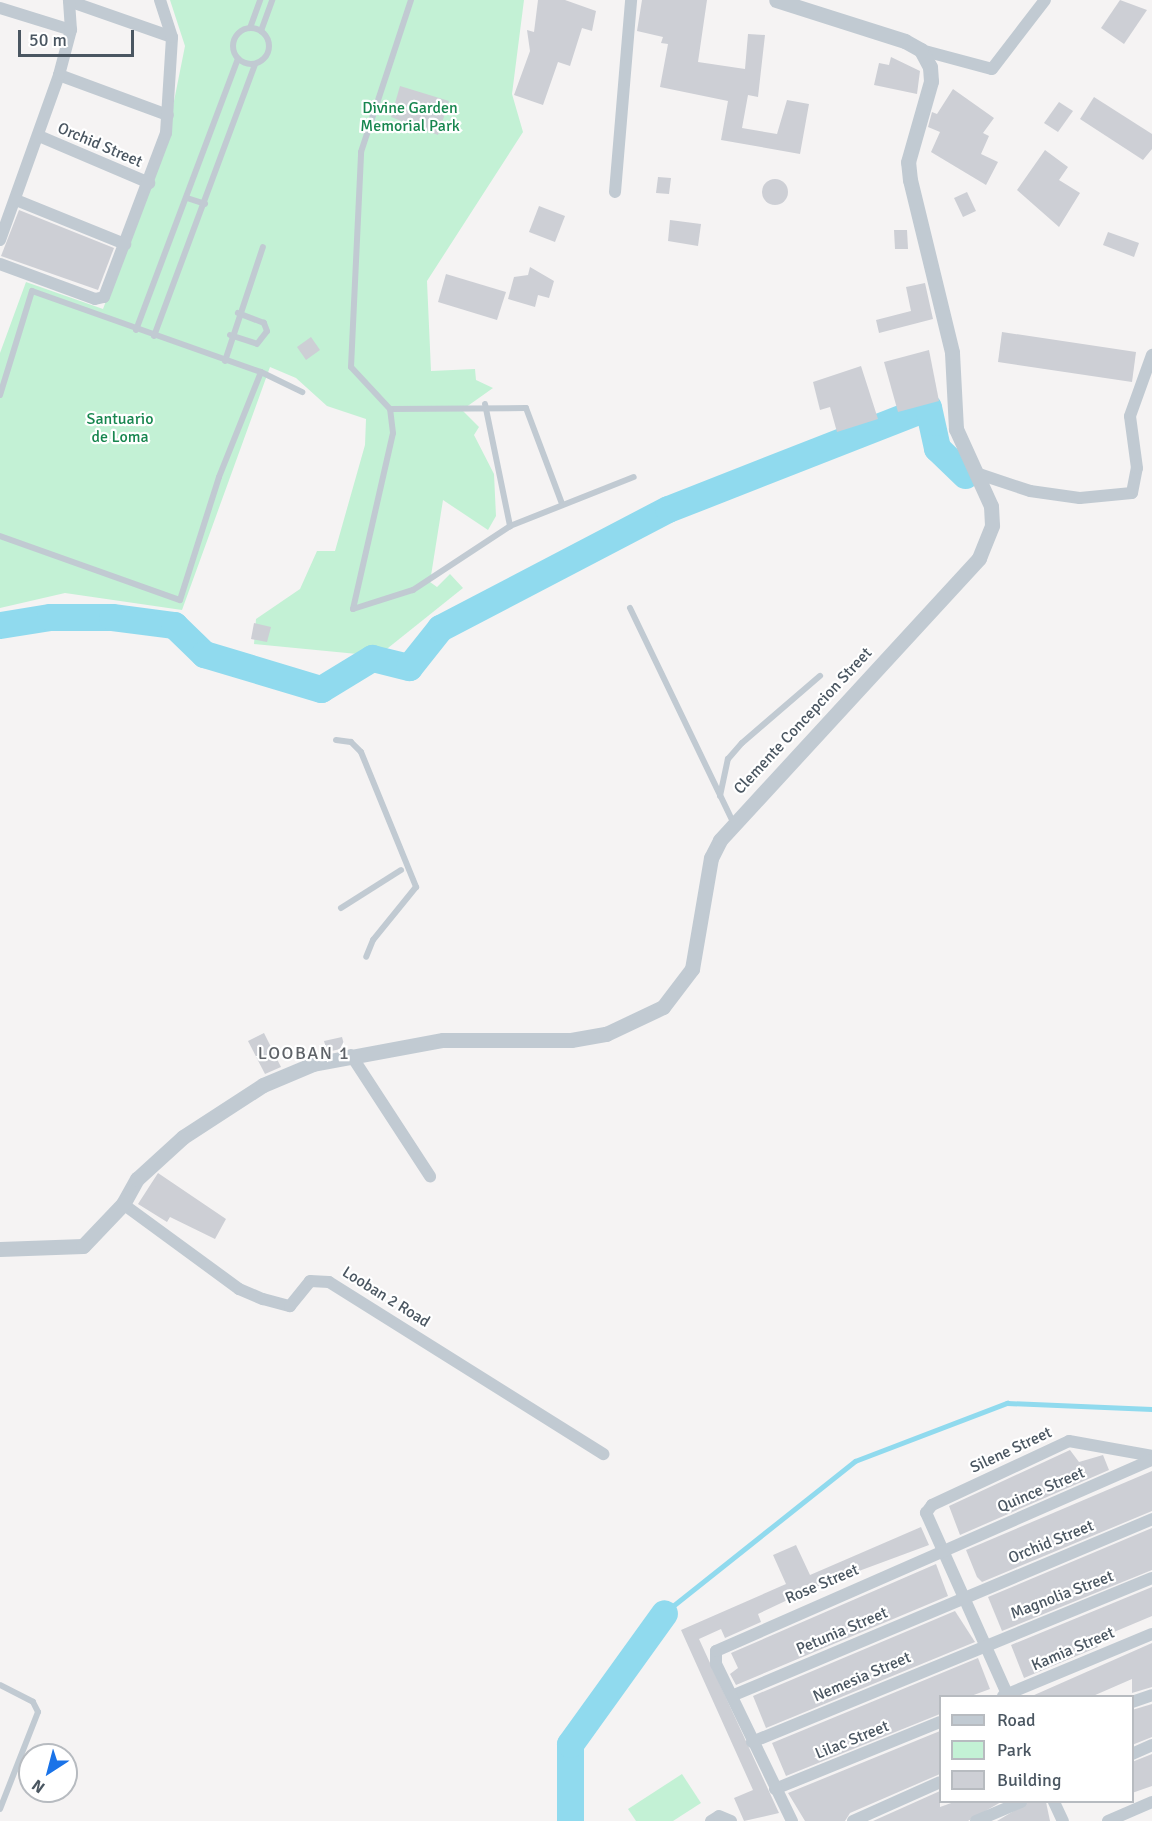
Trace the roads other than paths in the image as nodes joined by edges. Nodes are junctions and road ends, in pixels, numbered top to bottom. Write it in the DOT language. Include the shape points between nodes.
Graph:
graph roads {
  1 [pos="69,0"];
  2 [pos="160,0"];
  3 [pos="260,0"];
  4 [pos="272,0"];
  5 [pos="411,0"];
  6 [pos="631,0"];
  7 [pos="776,0"];
  8 [pos="1045,0"];
  9 [pos="1,13"];
  10 [pos="250,28"];
  11 [pos="71,30"];
  12 [pos="261,31"];
  13 [pos="172,37"];
  14 [pos="921,50"];
  15 [pos="238,58"];
  16 [pos="255,64"];
  17 [pos="59,75"];
  18 [pos="168,116"];
  19 [pos="39,136"];
  20 [pos="149,183"];
  21 [pos="615,192"];
  22 [pos="187,198"];
  23 [pos="16,200"];
  24 [pos="205,204"];
  25 [pos="3,226"];
  26 [pos="0,240"];
  27 [pos="125,244"];
  28 [pos="263,247"];
  29 [pos="0,264"];
  30 [pos="238,313"];
  31 [pos="136,330"];
  32 [pos="230,335"];
  33 [pos="154,336"];
  34 [pos="1152,355"];
  35 [pos="225,361"];
  36 [pos="261,372"];
  37 [pos="302,392"];
  38 [pos="0,394"];
  39 [pos="485,404"];
  40 [pos="390,409"];
  41 [pos="979,474"];
  42 [pos="634,477"];
  43 [pos="562,504"];
  44 [pos="510,526"];
  45 [pos="0,536"];
  46 [pos="630,608"];
  47 [pos="820,676"];
  48 [pos="336,740"];
  49 [pos="720,796"];
  50 [pos="732,822"];
  51 [pos="401,870"];
  52 [pos="341,908"];
  53 [pos="366,957"];
  54 [pos="351,1055"];
  55 [pos="430,1176"];
  56 [pos="123,1204"];
  57 [pos="0,1249"];
  58 [pos="603,1454"];
  59 [pos="1152,1458"];
  60 [pos="1152,1519"];
  61 [pos="943,1551"];
  62 [pos="1152,1578"];
  63 [pos="963,1596"];
  64 [pos="1152,1634"];
  65 [pos="984,1643"];
  66 [pos="0,1685"];
  67 [pos="734,1695"];
  68 [pos="1006,1695"];
  69 [pos="1008,1695"];
  70 [pos="1152,1695"];
  71 [pos="1134,1701"];
  72 [pos="939,1722"];
  73 [pos="752,1742"];
  74 [pos="1152,1745"];
  75 [pos="1134,1753"];
  76 [pos="939,1782"];
  77 [pos="775,1789"];
  78 [pos="1152,1802"];
  79 [pos="1019,1803"];
  80 [pos="1054,1803"];
  81 [pos="0,1809"];
  82 [pos="711,1821"];
  83 [pos="731,1821"];
  84 [pos="792,1821"];
  85 [pos="853,1821"];
  86 [pos="976,1821"];
  87 [pos="1063,1821"];
  88 [pos="1108,1821"];
  1 -- 11 [label="street"];
  1 -- 13 [label="street"];
  2 -- 13 [label="street"];
  3 -- 10 [label="lane"];
  4 -- 12 [label="lane"];
  5 -- 40 [label="lane" via="361,152 351,367"];
  6 -- 21 [label="street"];
  7 -- 14 [label="street"];
  8 -- 14 [label="street" via="992,69"];
  9 -- 11 [label="street"];
  10 -- 12 [label="lane"];
  10 -- 15 [label="lane" via="234,41"];
  11 -- 17 [label="street"];
  12 -- 16 [label="lane" via="269,51"];
  13 -- 18 [label="street"];
  14 -- 41 [label="street, Clemente Concepcion Street" via="931,81 908,162 910,180 952,352 956,429"];
  15 -- 16 [label="lane"];
  15 -- 22 [label="lane"];
  16 -- 24 [label="lane"];
  17 -- 18 [label="street"];
  17 -- 19 [label="street"];
  18 -- 20 [label="street"];
  19 -- 20 [label="street, Orchid Street"];
  19 -- 23 [label="street"];
  20 -- 27 [label="street"];
  22 -- 24 [label="lane"];
  22 -- 31 [label="lane"];
  23 -- 25 [label="street"];
  23 -- 27 [label="street"];
  24 -- 33 [label="lane"];
  25 -- 26 [label="street"];
  27 -- 29 [label="street" via="104,297 94,299"];
  28 -- 30 [label="lane"];
  30 -- 32 [label="lane"];
  30 -- 32 [label="lane" via="264,323 267,331 256,344"];
  31 -- 33 [label="lane"];
  31 -- 38 [label="lane" via="32,291"];
  32 -- 35 [label="lane"];
  33 -- 35 [label="lane"];
  34 -- 41 [label="street" via="1130,416 1137,468 1132,493 1080,498 1030,491"];
  35 -- 36 [label="lane"];
  36 -- 37 [label="lane"];
  36 -- 45 [label="lane" via="219,477 180,600"];
  39 -- 40 [label="lane"];
  39 -- 43 [label="lane" via="521,406 531,412"];
  39 -- 44 [label="lane"];
  40 -- 44 [label="lane" via="393,433 353,609 413,590"];
  41 -- 50 [label="street, Clemente Concepcion Street" via="992,525 979,558"];
  42 -- 43 [label="lane"];
  43 -- 44 [label="lane"];
  46 -- 49 [label="lane"];
  47 -- 49 [label="lane" via="728,759"];
  48 -- 53 [label="lane" via="351,742 361,753 416,887 373,940"];
  49 -- 50 [label="lane"];
  50 -- 54 [label="street, Clemente Concepcion Street" via="711,858 692,969 663,1006 606,1034 583,1038 443,1040"];
  51 -- 52 [label="lane"];
  54 -- 55 [label="street"];
  54 -- 56 [label="street, Clemente Concepcion Street" via="263,1085 217,1114 157,1159"];
  56 -- 57 [label="street" via="83,1246"];
  56 -- 58 [label="street, Looban 2 Road" via="239,1289 263,1299 290,1306 310,1281 329,1282"];
  59 -- 61 [label="street, Quince Street"];
  59 -- 61 [label="street, Silene Street" via="1069,1441 932,1504 926,1513"];
  60 -- 63 [label="street, Orchid Street"];
  61 -- 63 [label="street"];
  61 -- 67 [label="street, Rose Street" via="716,1651 716,1664"];
  62 -- 65 [label="street, Magnolia Street"];
  63 -- 65 [label="street"];
  63 -- 67 [label="street, Petunia Street"];
  64 -- 69 [label="street, Kamia Street"];
  65 -- 68 [label="street"];
  65 -- 73 [label="street, Nemesia Street"];
  66 -- 81 [label="lane" via="33,1702 38,1712"];
  67 -- 73 [label="street"];
  70 -- 71 [label="street"];
  72 -- 77 [label="street, Lilac Street"];
  73 -- 77 [label="street"];
  74 -- 75 [label="street"];
  76 -- 85 [label="street"];
  77 -- 84 [label="street"];
  78 -- 88 [label="street"];
  79 -- 86 [label="street"];
  80 -- 87 [label="street"];
  82 -- 83 [label="street" via="718,1816"];
}
